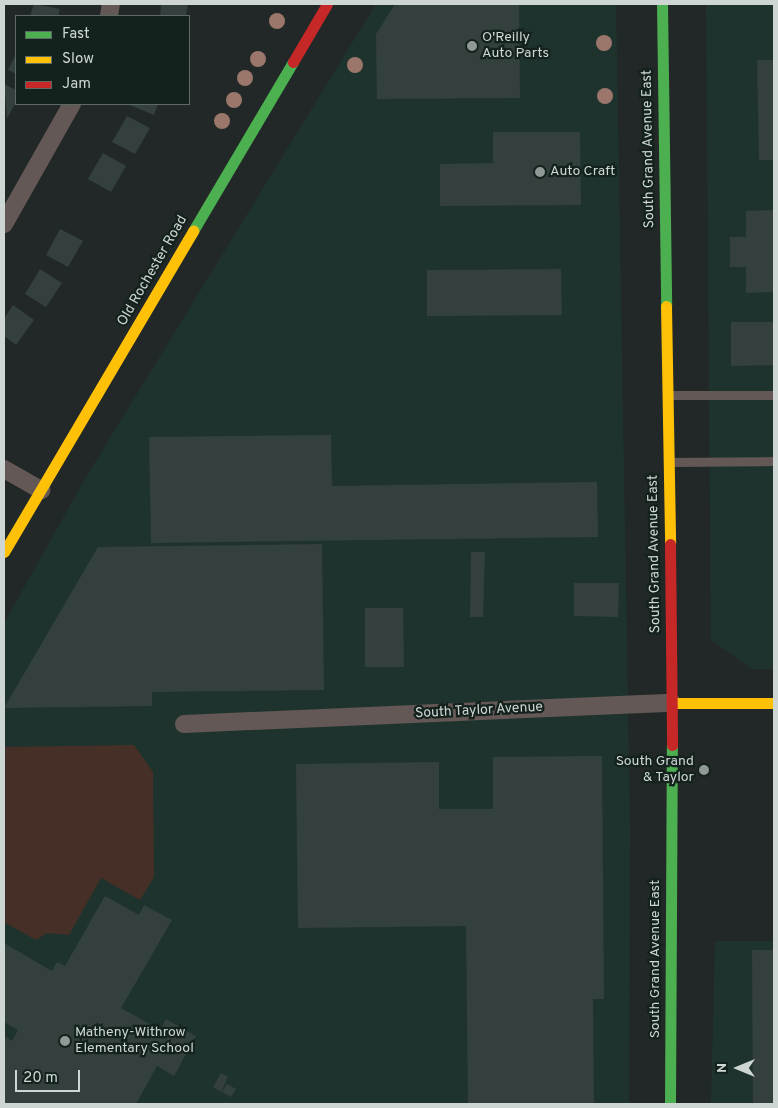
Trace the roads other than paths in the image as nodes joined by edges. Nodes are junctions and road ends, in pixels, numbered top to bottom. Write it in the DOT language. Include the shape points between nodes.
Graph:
graph roads {
  1 [pos="326,4"];
  2 [pos="662,4"];
  3 [pos="71,105"];
  4 [pos="4,224"];
  5 [pos="667,395"];
  6 [pos="774,395"];
  7 [pos="774,461"];
  8 [pos="669,462"];
  9 [pos="4,468"];
  10 [pos="41,490"];
  11 [pos="4,552"];
  12 [pos="672,703"];
  13 [pos="774,703"];
  14 [pos="184,724"];
  15 [pos="670,1104"];
  1 -- 10 [label="main road, Old Rochester Road"];
  2 -- 5 [label="main road, South Grand Avenue East"];
  3 -- 4 [label="street"];
  5 -- 6 [label="lane"];
  5 -- 8 [label="main road, South Grand Avenue East"];
  7 -- 8 [label="lane"];
  8 -- 12 [label="main road, South Grand Avenue East"];
  9 -- 10 [label="street"];
  10 -- 11 [label="main road, Old Rochester Road"];
  12 -- 13 [label="main road, South Taylor Avenue"];
  12 -- 14 [label="street, South Taylor Avenue"];
  12 -- 15 [label="main road, South Grand Avenue East"];
}
